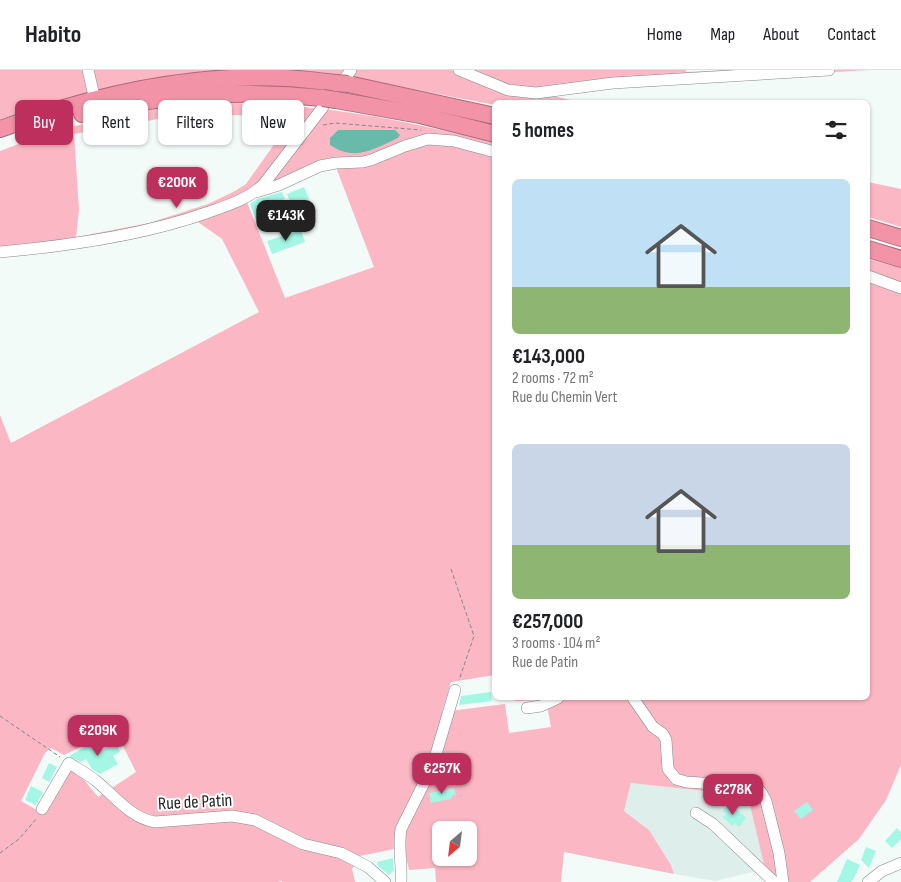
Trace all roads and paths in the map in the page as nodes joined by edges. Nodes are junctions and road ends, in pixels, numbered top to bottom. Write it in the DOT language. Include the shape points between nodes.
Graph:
graph roads {
  1 [pos="88,70"];
  2 [pos="459,70"];
  3 [pos="829,70"];
  4 [pos="478,74"];
  5 [pos="345,78"];
  6 [pos="95,100"];
  7 [pos="327,102"];
  8 [pos="83,103"];
  9 [pos="492,115"];
  10 [pos="307,128"];
  11 [pos="0,129"];
  12 [pos="492,133"];
  13 [pos="437,138"];
  14 [pos="0,140"];
  15 [pos="492,151"];
  16 [pos="256,192"];
  17 [pos="870,229"];
  18 [pos="901,238"];
  19 [pos="870,250"];
  20 [pos="0,252"];
  21 [pos="901,259"];
  22 [pos="870,277"];
  23 [pos="901,288"];
  24 [pos="451,569"];
  25 [pos="455,690"];
  26 [pos="554,700"];
  27 [pos="637,700"];
  28 [pos="527,708"];
  29 [pos="0,716"];
  30 [pos="69,763"];
  31 [pos="42,809"];
  32 [pos="696,813"];
  33 [pos="0,853"];
  34 [pos="901,864"];
  35 [pos="386,882"];
  36 [pos="401,882"];
  37 [pos="774,882"];
  38 [pos="782,882"];
  39 [pos="868,882"];
  1 -- 6 [label="street"];
  2 -- 4 [label="street"];
  3 -- 4 [label="street" via="613,83 536,93 508,90"];
  5 -- 6 [label="highway" via="266,78 170,85"];
  5 -- 9 [label="highway"];
  7 -- 10 [label="street"];
  7 -- 12 [label="highway" via="412,113"];
  7 -- 14 [label="highway" via="245,94 153,100 83,114"];
  8 -- 11 [label="highway"];
  10 -- 13 [label="path" via="336,123 413,128"];
  10 -- 16 [label="street"];
  13 -- 15 [label="street"];
  13 -- 16 [label="street" via="421,140 363,162 320,166"];
  16 -- 20 [label="street" via="235,203 165,226"];
  17 -- 18 [label="highway"];
  19 -- 21 [label="highway"];
  22 -- 23 [label="street"];
  24 -- 25 [label="path" via="474,636"];
  25 -- 36 [label="street" via="434,761 401,829"];
  26 -- 28 [label="street"];
  27 -- 38 [label="street" via="666,740 668,769 676,779 746,786 761,792 779,854"];
  29 -- 30 [label="path"];
  30 -- 31 [label="street"];
  30 -- 35 [label="street, Rue de Patin" via="144,820 232,816 255,820 303,844 341,853 368,867"];
  31 -- 33 [label="path" via="30,829"];
  32 -- 37 [label="street" via="713,824"];
  34 -- 39 [label="street" via="882,870"];
}
